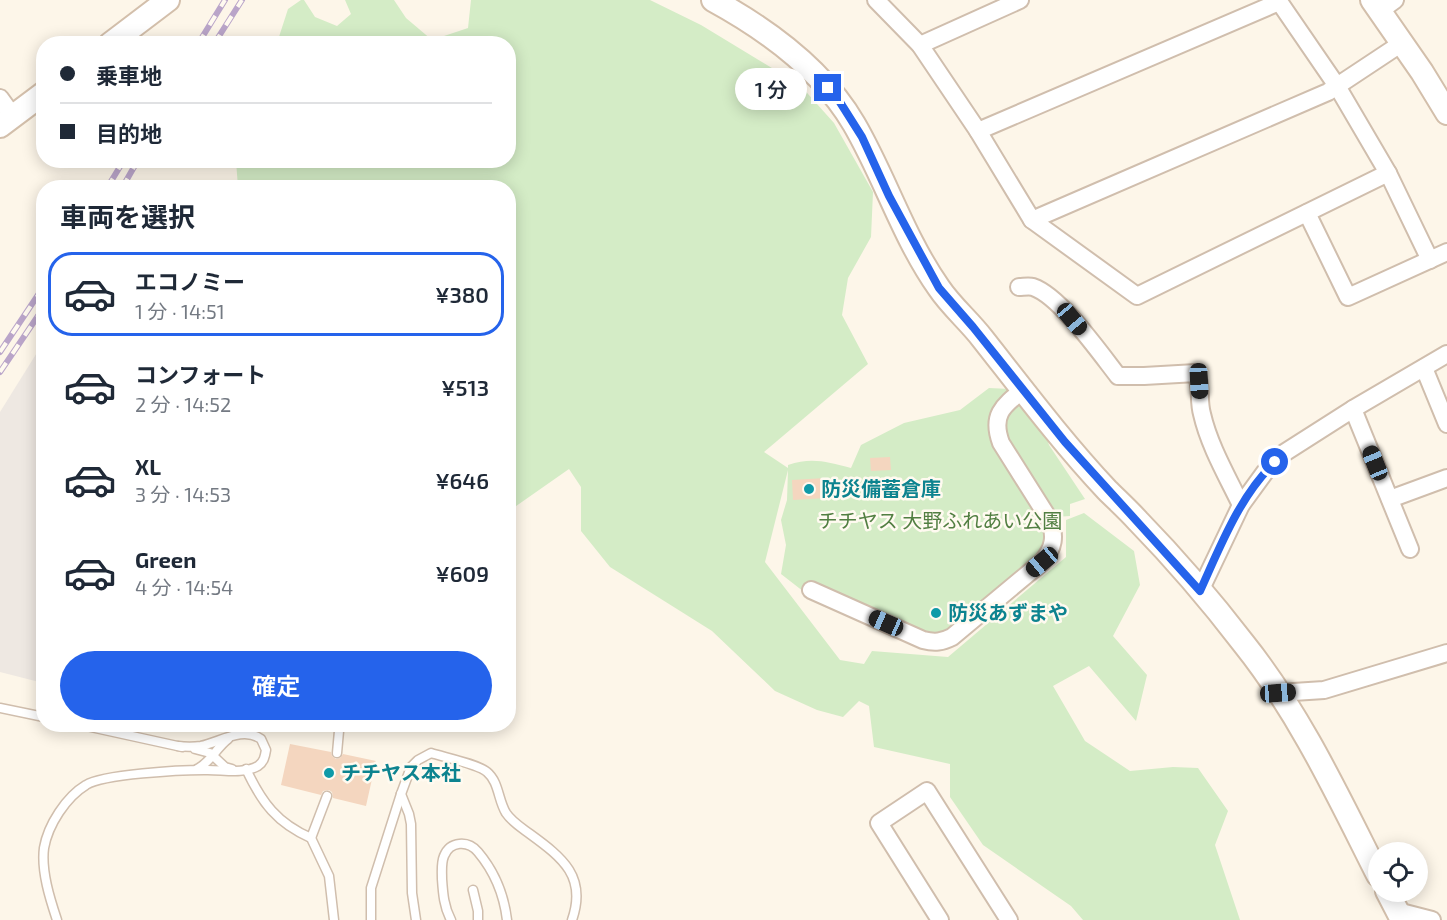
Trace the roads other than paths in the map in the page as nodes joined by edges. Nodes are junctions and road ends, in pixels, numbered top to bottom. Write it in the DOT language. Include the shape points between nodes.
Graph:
graph roads {
  1 [pos="168,0"];
  2 [pos="713,0"];
  3 [pos="876,0"];
  4 [pos="1020,0"];
  5 [pos="1278,1"];
  6 [pos="1382,4"];
  7 [pos="121,36"];
  8 [pos="1402,43"];
  9 [pos="920,45"];
  10 [pos="1337,87"];
  11 [pos="36,97"];
  12 [pos="1447,113"];
  13 [pos="4,114"];
  14 [pos="978,131"];
  15 [pos="1388,173"];
  16 [pos="1307,213"];
  17 [pos="1032,220"];
  18 [pos="1447,252"];
  19 [pos="1430,260"];
  20 [pos="1019,287"];
  21 [pos="1447,354"];
  22 [pos="1424,368"];
  23 [pos="1023,390"];
  24 [pos="1353,409"];
  25 [pos="1447,424"];
  26 [pos="1447,478"];
  27 [pos="1390,499"];
  28 [pos="1241,505"];
  29 [pos="1410,549"];
  30 [pos="811,590"];
  31 [pos="1200,591"];
  32 [pos="1447,653"];
  33 [pos="1278,693"];
  34 [pos="0,708"];
  35 [pos="36,715"];
  36 [pos="113,732"];
  37 [pos="339,732"];
  38 [pos="243,734"];
  39 [pos="177,746"];
  40 [pos="336,753"];
  41 [pos="213,756"];
  42 [pos="243,770"];
  43 [pos="187,771"];
  44 [pos="401,794"];
  45 [pos="327,796"];
  46 [pos="311,838"];
  47 [pos="1368,855"];
  48 [pos="473,890"];
  49 [pos="1395,907"];
  50 [pos="1006,919"];
  51 [pos="57,920"];
  52 [pos="334,920"];
  53 [pos="371,920"];
  54 [pos="416,920"];
  55 [pos="450,920"];
  56 [pos="478,920"];
  57 [pos="507,920"];
  58 [pos="572,920"];
  59 [pos="940,920"];
  60 [pos="1432,920"];
  1 -- 7 [label="street"];
  2 -- 23 [label="street" via="786,47 838,99 862,137 939,288"];
  3 -- 9 [label="street"];
  4 -- 9 [label="street"];
  5 -- 10 [label="street"];
  5 -- 14 [label="street"];
  6 -- 8 [label="street"];
  8 -- 10 [label="street"];
  8 -- 12 [label="street"];
  9 -- 14 [label="street"];
  10 -- 15 [label="street"];
  10 -- 17 [label="street"];
  11 -- 13 [label="street"];
  14 -- 17 [label="street"];
  15 -- 16 [label="street"];
  15 -- 19 [label="street"];
  16 -- 17 [label="street" via="1137,296"];
  16 -- 19 [label="street" via="1348,297"];
  18 -- 19 [label="street"];
  20 -- 28 [label="street" via="1033,287 1051,299 1118,375 1196,373 1201,413"];
  21 -- 22 [label="street"];
  22 -- 24 [label="street"];
  22 -- 25 [label="street"];
  23 -- 30 [label="street" via="1001,409 997,432 1054,530 1050,553 1042,562 944,641 923,640"];
  23 -- 31 [label="street" via="1106,489"];
  24 -- 27 [label="street"];
  24 -- 28 [label="street" via="1284,453"];
  26 -- 27 [label="street"];
  27 -- 29 [label="street"];
  28 -- 31 [label="street"];
  31 -- 33 [label="street" via="1246,645"];
  32 -- 33 [label="street" via="1324,690"];
  33 -- 47 [label="street" via="1331,780"];
  34 -- 35 [label="lane"];
  36 -- 39 [label="lane"];
  37 -- 40 [label="lane"];
  38 -- 39 [label="lane" via="202,746"];
  38 -- 41 [label="lane" via="229,739"];
  38 -- 42 [label="lane" via="261,739 266,750 258,766"];
  39 -- 41 [label="lane"];
  41 -- 42 [label="lane" via="225,766"];
  41 -- 43 [label="lane" via="201,767"];
  42 -- 43 [label="lane"];
  42 -- 46 [label="lane" via="277,818"];
  43 -- 51 [label="lane" via="120,776 87,784 64,806 44,849 45,873"];
  44 -- 53 [label="lane" via="371,888"];
  44 -- 54 [label="lane" via="411,824"];
  44 -- 58 [label="lane" via="411,767 430,753 485,770 493,778 505,812 512,820 566,862 575,881 578,903"];
  45 -- 46 [label="lane"];
  46 -- 52 [label="lane" via="329,876"];
  48 -- 56 [label="lane"];
  49 -- 60 [label="street"];
  50 -- 59 [label="street" via="927,791 879,823"];
  55 -- 57 [label="lane" via="441,866 448,849 467,844 477,850 498,885"];
}
